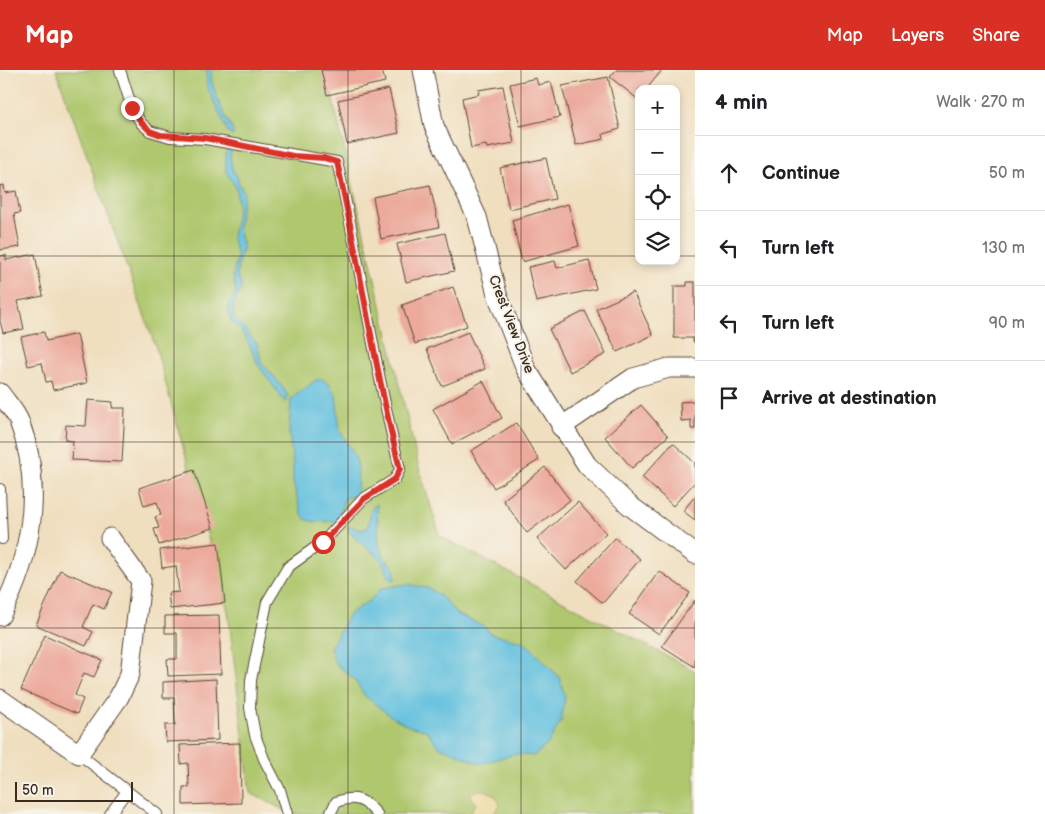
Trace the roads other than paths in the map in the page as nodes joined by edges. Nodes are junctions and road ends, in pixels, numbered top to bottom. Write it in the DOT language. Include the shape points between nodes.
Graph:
graph roads {
  1 [pos="120,70"];
  2 [pos="423,70"];
  3 [pos="695,368"];
  4 [pos="0,393"];
  5 [pos="561,427"];
  6 [pos="0,489"];
  7 [pos="110,538"];
  8 [pos="2,539"];
  9 [pos="695,554"];
  10 [pos="0,616"];
  11 [pos="0,699"];
  12 [pos="79,754"];
  13 [pos="127,791"];
  14 [pos="110,814"];
  15 [pos="157,814"];
  16 [pos="287,814"];
  17 [pos="330,814"];
  18 [pos="377,814"];
  1 -- 16 [label="lane" via="132,108 150,131 170,138 205,138 337,162 350,219 386,414 400,469 395,479 364,499 323,542 288,567 267,602 251,680 250,708 255,735 280,790"];
  2 -- 5 [label="street, Crest View Drive" via="434,126 477,217 498,294 523,360"];
  3 -- 5 [label="street" via="669,368 633,378"];
  4 -- 10 [label="street" via="19,420 33,475 30,536 14,590"];
  5 -- 9 [label="street, Crest View Drive" via="588,465 629,505"];
  6 -- 8 [label="lane"];
  7 -- 12 [label="street" via="141,581 130,674 119,697"];
  11 -- 12 [label="street"];
  12 -- 13 [label="lane"];
  13 -- 14 [label="lane"];
  13 -- 15 [label="lane"];
  17 -- 18 [label="lane" via="336,802 350,797 368,803"];
}
